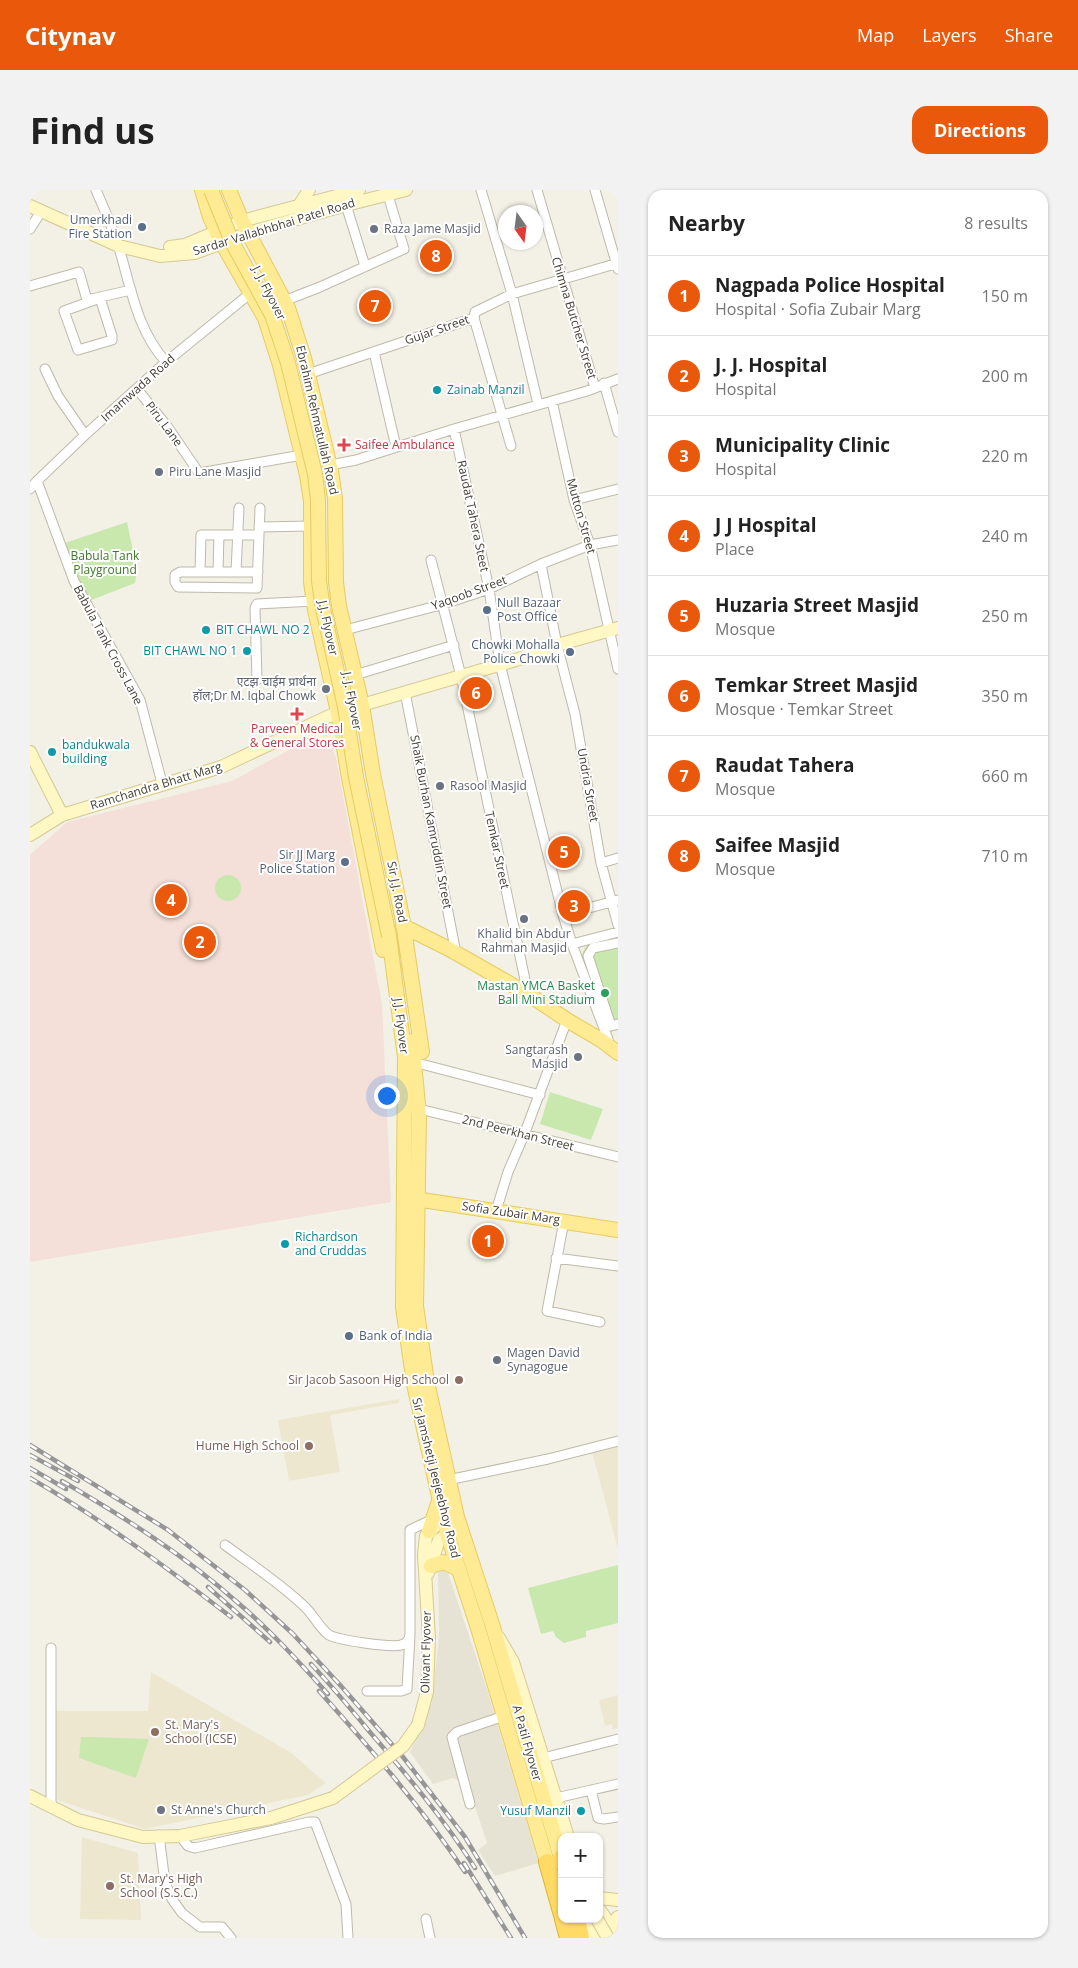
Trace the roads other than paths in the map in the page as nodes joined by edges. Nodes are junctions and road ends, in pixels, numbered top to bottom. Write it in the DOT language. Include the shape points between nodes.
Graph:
graph roads {
  1 [pos="96,190"];
  2 [pos="202,190"];
  3 [pos="211,190"];
  4 [pos="220,190"];
  5 [pos="228,190"];
  6 [pos="308,190"];
  7 [pos="359,190"];
  8 [pos="406,190"];
  9 [pos="481,190"];
  10 [pos="537,190"];
  11 [pos="595,190"];
  12 [pos="388,195"];
  13 [pos="30,199"];
  14 [pos="346,205"];
  15 [pos="298,207"];
  16 [pos="36,208"];
  17 [pos="275,219"];
  18 [pos="245,227"];
  19 [pos="30,229"];
  20 [pos="220,237"];
  21 [pos="117,241"];
  22 [pos="617,265"];
  23 [pos="366,266"];
  24 [pos="562,279"];
  25 [pos="30,286"];
  26 [pos="131,290"];
  27 [pos="252,292"];
  28 [pos="512,294"];
  29 [pos="100,298"];
  30 [pos="284,300"];
  31 [pos="474,318"];
  32 [pos="374,352"];
  33 [pos="166,362"];
  34 [pos="45,369"];
  35 [pos="308,374"];
  36 [pos="618,379"];
  37 [pos="604,383"];
  38 [pos="595,388"];
  39 [pos="137,389"];
  40 [pos="552,400"];
  41 [pos="538,404"];
  42 [pos="502,415"];
  43 [pos="454,429"];
  44 [pos="618,432"];
  45 [pos="84,436"];
  46 [pos="511,446"];
  47 [pos="396,447"];
  48 [pos="302,455"];
  49 [pos="330,465"];
  50 [pos="37,481"];
  51 [pos="618,489"];
  52 [pos="30,490"];
  53 [pos="574,500"];
  54 [pos="239,508"];
  55 [pos="260,508"];
  56 [pos="311,526"];
  57 [pos="259,531"];
  58 [pos="219,535"];
  59 [pos="237,535"];
  60 [pos="618,540"];
  61 [pos="590,546"];
  62 [pos="432,560"];
  63 [pos="541,564"];
  64 [pos="200,572"];
  65 [pos="217,572"];
  66 [pos="236,572"];
  67 [pos="258,572"];
  68 [pos="215,588"];
  69 [pos="257,588"];
  70 [pos="489,589"];
  71 [pos="314,602"];
  72 [pos="257,604"];
  73 [pos="444,604"];
  74 [pos="345,630"];
  75 [pos="614,630"];
  76 [pos="454,645"];
  77 [pos="557,645"];
  78 [pos="500,664"];
  79 [pos="618,669"];
  80 [pos="355,675"];
  81 [pos="462,676"];
  82 [pos="257,680"];
  83 [pos="405,692"];
  84 [pos="362,705"];
  85 [pos="338,712"];
  86 [pos="296,732"];
  87 [pos="343,744"];
  88 [pos="30,752"];
  89 [pos="162,783"];
  90 [pos="62,815"];
  91 [pos="30,835"];
  92 [pos="618,858"];
  93 [pos="601,863"];
  94 [pos="614,901"];
  95 [pos="562,915"];
  96 [pos="618,925"];
  97 [pos="396,932"];
  98 [pos="618,932"];
  99 [pos="617,943"];
  100 [pos="572,944"];
  101 [pos="456,953"];
  102 [pos="528,994"];
  103 [pos="566,1020"];
  104 [pos="618,1024"];
  105 [pos="618,1036"];
  106 [pos="605,1039"];
  107 [pos="618,1053"];
  108 [pos="421,1064"];
  109 [pos="410,1081"];
  110 [pos="540,1095"];
  111 [pos="418,1109"];
  112 [pos="524,1135"];
  113 [pos="618,1158"];
  114 [pos="410,1199"];
  115 [pos="496,1211"];
  116 [pos="564,1221"];
  117 [pos="618,1230"];
  118 [pos="556,1258"];
  119 [pos="618,1266"];
  120 [pos="600,1322"];
  121 [pos="618,1441"];
  122 [pos="448,1480"];
  123 [pos="445,1524"];
  124 [pos="225,1545"];
  125 [pos="459,1568"];
  126 [pos="428,1572"];
  127 [pos="492,1624"];
  128 [pos="410,1635"];
  129 [pos="51,1648"];
  130 [pos="367,1691"];
  131 [pos="504,1716"];
  132 [pos="618,1739"];
  133 [pos="543,1758"];
  134 [pos="618,1784"];
  135 [pos="591,1790"];
  136 [pos="30,1796"];
  137 [pos="556,1798"];
  138 [pos="470,1804"];
  139 [pos="51,1805"];
  140 [pos="618,1817"];
  141 [pos="567,1833"];
  142 [pos="160,1836"];
  143 [pos="180,1836"];
  144 [pos="558,1861"];
  145 [pos="603,1898"];
  146 [pos="618,1900"];
  147 [pos="603,1914"];
  148 [pos="426,1920"];
  149 [pos="564,1923"];
  150 [pos="578,1923"];
  151 [pos="585,1923"];
  152 [pos="614,1926"];
  153 [pos="231,1938"];
  154 [pos="348,1938"];
  155 [pos="430,1938"];
  156 [pos="568,1938"];
  157 [pos="581,1938"];
  158 [pos="594,1938"];
  159 [pos="599,1938"];
  160 [pos="617,1938"];
  1 -- 21 [label="street"];
  2 -- 20 [label="main road, Ebrahim Rehmatullah Road"];
  3 -- 97 [label="main road, J.J. Flyover, bridge" via="232,242 272,315 288,362 315,474 323,608 345,707 356,777"];
  4 -- 97 [label="main road, J. J. Flyover" via="240,238 281,311 324,472 332,607 354,705"];
  5 -- 18 [label="main road, Ebrahim Rehmatullah Road"];
  6 -- 15 [label="main road"];
  7 -- 15 [label="main road, Sardar Vallabhbhai Patel Road"];
  8 -- 12 [label="main road, Sardar Vallabhbhai Patel Road"];
  9 -- 28 [label="street"];
  10 -- 24 [label="street, Chimna Butcher Street"];
  11 -- 22 [label="street"];
  12 -- 14 [label="main road, Sardar Vallabhbhai Patel Road"];
  12 -- 23 [label="street" via="404,249"];
  13 -- 21 [label="main road, Sardar Vallabhbhai Patel Road"];
  14 -- 17 [label="main road, Sardar Vallabhbhai Patel Road"];
  14 -- 23 [label="street"];
  15 -- 17 [label="main road, Sardar Vallabhbhai Patel Road"];
  16 -- 19 [label="street"];
  16 -- 21 [label="main road, Sardar Vallabhbhai Patel Road"];
  17 -- 18 [label="main road, Sardar Vallabhbhai Patel Road"];
  18 -- 20 [label="main road, Sardar Vallabhbhai Patel Road"];
  18 -- 30 [label="main road, Ebrahim Rehmatullah Road"];
  20 -- 21 [label="main road, Sardar Vallabhbhai Patel Road" via="195,252 160,256"];
  20 -- 27 [label="main road, Ebrahim Rehmatullah Road"];
  21 -- 26 [label="street"];
  22 -- 24 [label="street, Gujar Street"];
  23 -- 30 [label="street"];
  24 -- 28 [label="street, Gujar Street"];
  24 -- 38 [label="street, Chimna Butcher Street"];
  25 -- 29 [label="street" via="79,272 87,300"];
  26 -- 29 [label="street"];
  26 -- 33 [label="street" via="137,315 155,350"];
  27 -- 33 [label="street, Imamwada Road"];
  27 -- 48 [label="main road, Ebrahim Rehmatullah Road" via="265,318 280,364"];
  28 -- 31 [label="street, Gujar Street" via="474,312"];
  28 -- 41 [label="street"];
  29 -- 29 [label="street" via="112,340 78,350 64,311"];
  30 -- 35 [label="main road, Ebrahim Rehmatullah Road"];
  31 -- 32 [label="street, Gujar Street"];
  31 -- 42 [label="street"];
  32 -- 35 [label="street, Gujar Street"];
  32 -- 47 [label="street"];
  33 -- 39 [label="street, Imamwada Road"];
  34 -- 45 [label="street"];
  35 -- 49 [label="main road, Ebrahim Rehmatullah Road"];
  36 -- 37 [label="street"];
  37 -- 38 [label="street"];
  37 -- 44 [label="street"];
  38 -- 40 [label="street"];
  39 -- 45 [label="street, Imamwada Road"];
  39 -- 48 [label="street, Piru Lane" via="199,473"];
  40 -- 41 [label="street"];
  40 -- 53 [label="street, Mutton Street"];
  41 -- 42 [label="street"];
  42 -- 43 [label="street"];
  42 -- 46 [label="street"];
  43 -- 47 [label="street"];
  43 -- 70 [label="street, Raudat Tahera Steet"];
  45 -- 50 [label="street, Imamwada Road"];
  47 -- 49 [label="street"];
  48 -- 56 [label="main road, Ebrahim Rehmatullah Road" via="311,501"];
  49 -- 74 [label="main road, Ebrahim Rehmatullah Road" via="335,499 336,582"];
  50 -- 52 [label="street, Imamwada Road"];
  50 -- 89 [label="street, Babula Tank Cross Lane" via="74,581 140,700"];
  51 -- 53 [label="street"];
  53 -- 61 [label="street, Mutton Street"];
  54 -- 59 [label="street"];
  55 -- 57 [label="street"];
  56 -- 57 [label="street"];
  56 -- 71 [label="main road, Ebrahim Rehmatullah Road"];
  57 -- 59 [label="street"];
  57 -- 67 [label="street"];
  58 -- 59 [label="street"];
  58 -- 64 [label="street" via="201,535"];
  58 -- 65 [label="street"];
  59 -- 66 [label="street"];
  60 -- 61 [label="street, Yaqoob Street"];
  61 -- 63 [label="street, Yaqoob Street"];
  61 -- 75 [label="street, Mutton Street"];
  62 -- 73 [label="street, Temkar Street"];
  63 -- 70 [label="street, Yaqoob Street"];
  63 -- 77 [label="street, Undria Street"];
  64 -- 65 [label="street"];
  64 -- 68 [label="street" via="177,573 176,585"];
  65 -- 66 [label="street"];
  65 -- 68 [label="street"];
  66 -- 67 [label="street"];
  67 -- 69 [label="street"];
  68 -- 69 [label="street"];
  69 -- 72 [label="street"];
  70 -- 73 [label="street, Yaqoob Street"];
  70 -- 78 [label="street, Raudat Tahera Steet"];
  71 -- 72 [label="street"];
  71 -- 85 [label="main road, Ebrahim Rehmatullah Road"];
  72 -- 82 [label="street"];
  73 -- 74 [label="street, Yaqoob Street"];
  73 -- 76 [label="street, Temkar Street"];
  74 -- 80 [label="main road, Ebrahim Rehmatullah Road"];
  75 -- 77 [label="main road, Ramchandra Bhatt Marg"];
  75 -- 79 [label="street, Mutton Street"];
  76 -- 80 [label="street"];
  76 -- 81 [label="street, Temkar Street"];
  77 -- 78 [label="main road, Ramchandra Bhatt Marg"];
  77 -- 93 [label="street, Undria Street" via="575,714"];
  78 -- 81 [label="main road, Ramchandra Bhatt Marg"];
  78 -- 95 [label="street, Raudat Tahera Steet"];
  80 -- 84 [label="main road, Ebrahim Rehmatullah Road"];
  81 -- 83 [label="main road, Ramchandra Bhatt Marg"];
  81 -- 102 [label="street, Temkar Street"];
  83 -- 84 [label="main road, Ramchandra Bhatt Marg"];
  83 -- 101 [label="street, Shaik Burhan Kamruddin Street"];
  84 -- 85 [label="main road, Ramchandra Bhatt Marg"];
  84 -- 97 [label="main road, Sir J.J. Road"];
  85 -- 86 [label="main road, Ramchandra Bhatt Marg"];
  85 -- 87 [label="main road, Sir J.J. Road"];
  86 -- 87 [label="main road" via="312,732"];
  86 -- 89 [label="main road, Ramchandra Bhatt Marg" via="221,767"];
  87 -- 109 [label="main road, Sir J.J. Road" via="379,926 398,1058"];
  88 -- 90 [label="main road"];
  89 -- 90 [label="main road, Ramchandra Bhatt Marg"];
  90 -- 91 [label="main road, Ramchandra Bhatt Marg"];
  92 -- 93 [label="street"];
  93 -- 94 [label="street, Undria Street"];
  94 -- 95 [label="street"];
  94 -- 96 [label="street, Undria Street"];
  95 -- 100 [label="street, Raudat Tahera Steet"];
  97 -- 101 [label="main road"];
  97 -- 108 [label="main road, Sir J.J. Road" via="422,1055"];
  97 -- 109 [label="main road, J. J. Flyover"];
  98 -- 100 [label="street"];
  99 -- 104 [label="street" via="593,948 588,956 610,1026"];
  100 -- 106 [label="street, Raudat Tahera Steet"];
  101 -- 102 [label="main road"];
  102 -- 103 [label="main road"];
  103 -- 106 [label="main road"];
  103 -- 110 [label="street"];
  105 -- 106 [label="street"];
  106 -- 107 [label="main road"];
  108 -- 109 [label="main road, Sir J.J. Road"];
  108 -- 110 [label="street"];
  109 -- 111 [label="main road, Sir Jamshetji Jeejeebhoy Road"];
  109 -- 114 [label="main road, Sir Jamshetji Jeejeebhoy Road" via="406,1115"];
  110 -- 112 [label="street"];
  111 -- 112 [label="street, 2nd Peerkhan Street"];
  111 -- 114 [label="main road, Sir Jamshetji Jeejeebhoy Road"];
  112 -- 113 [label="street, 2nd Peerkhan Street"];
  112 -- 115 [label="street"];
  114 -- 115 [label="main road, Sofia Zubair Marg"];
  114 -- 122 [label="main road, Sir Jamshetji Jeejeebhoy Road" via="416,1306 427,1382"];
  114 -- 123 [label="main road, Sir Jamshetji Jeejeebhoy Road" via="403,1306 414,1384"];
  115 -- 116 [label="main road, Sofia Zubair Marg"];
  116 -- 117 [label="main road, Sofia Zubair Marg"];
  116 -- 118 [label="street"];
  118 -- 119 [label="street"];
  118 -- 120 [label="street" via="547,1311"];
  121 -- 122 [label="street"];
  122 -- 123 [label="main road, Sir Jamshetji Jeejeebhoy Road"];
  123 -- 125 [label="main road, Sir Jamshetji Jeejeebhoy Road"];
  123 -- 126 [label="main road"];
  123 -- 126 [label="main road, Olivant Flyover" via="426,1536 424,1555"];
  123 -- 127 [label="main road, Sir Jamshetji Jeejeebhoy Road"];
  123 -- 128 [label="street" via="410,1530"];
  124 -- 128 [label="street" via="284,1588 333,1637 394,1646 408,1641"];
  125 -- 126 [label="main road" via="443,1562"];
  125 -- 131 [label="main road, Sir Jamshetji Jeejeebhoy Road"];
  126 -- 143 [label="main road, Olivant Flyover, bridge" via="427,1692 418,1725 404,1746 333,1798 271,1818"];
  127 -- 133 [label="main road" via="513,1662"];
  127 -- 144 [label="main road, A Patil Flyover"];
  128 -- 130 [label="street" via="407,1689"];
  129 -- 139 [label="street"];
  131 -- 138 [label="street" via="457,1732 452,1737"];
  131 -- 144 [label="main road, Sir Jamshetji Jeejeebhoy Road"];
  132 -- 133 [label="street"];
  133 -- 137 [label="main road"];
  134 -- 135 [label="street"];
  135 -- 137 [label="street"];
  135 -- 140 [label="street" via="598,1818"];
  136 -- 139 [label="main road, Olivant Flyover"];
  137 -- 141 [label="main road"];
  139 -- 142 [label="main road, Olivant Flyover" via="78,1820 143,1837"];
  142 -- 143 [label="main road, Olivant Flyover"];
  142 -- 153 [label="street" via="165,1883 172,1899 182,1913 200,1927 222,1927"];
  143 -- 154 [label="street" via="188,1846 195,1848 315,1822 346,1904"];
  145 -- 146 [label="main road"];
  147 -- 152 [label="main road"];
  148 -- 155 [label="street"];
  149 -- 156 [label="highway"];
  150 -- 157 [label="highway"];
  151 -- 158 [label="main road"];
  152 -- 159 [label="main road"];
  152 -- 160 [label="main road"];
}
